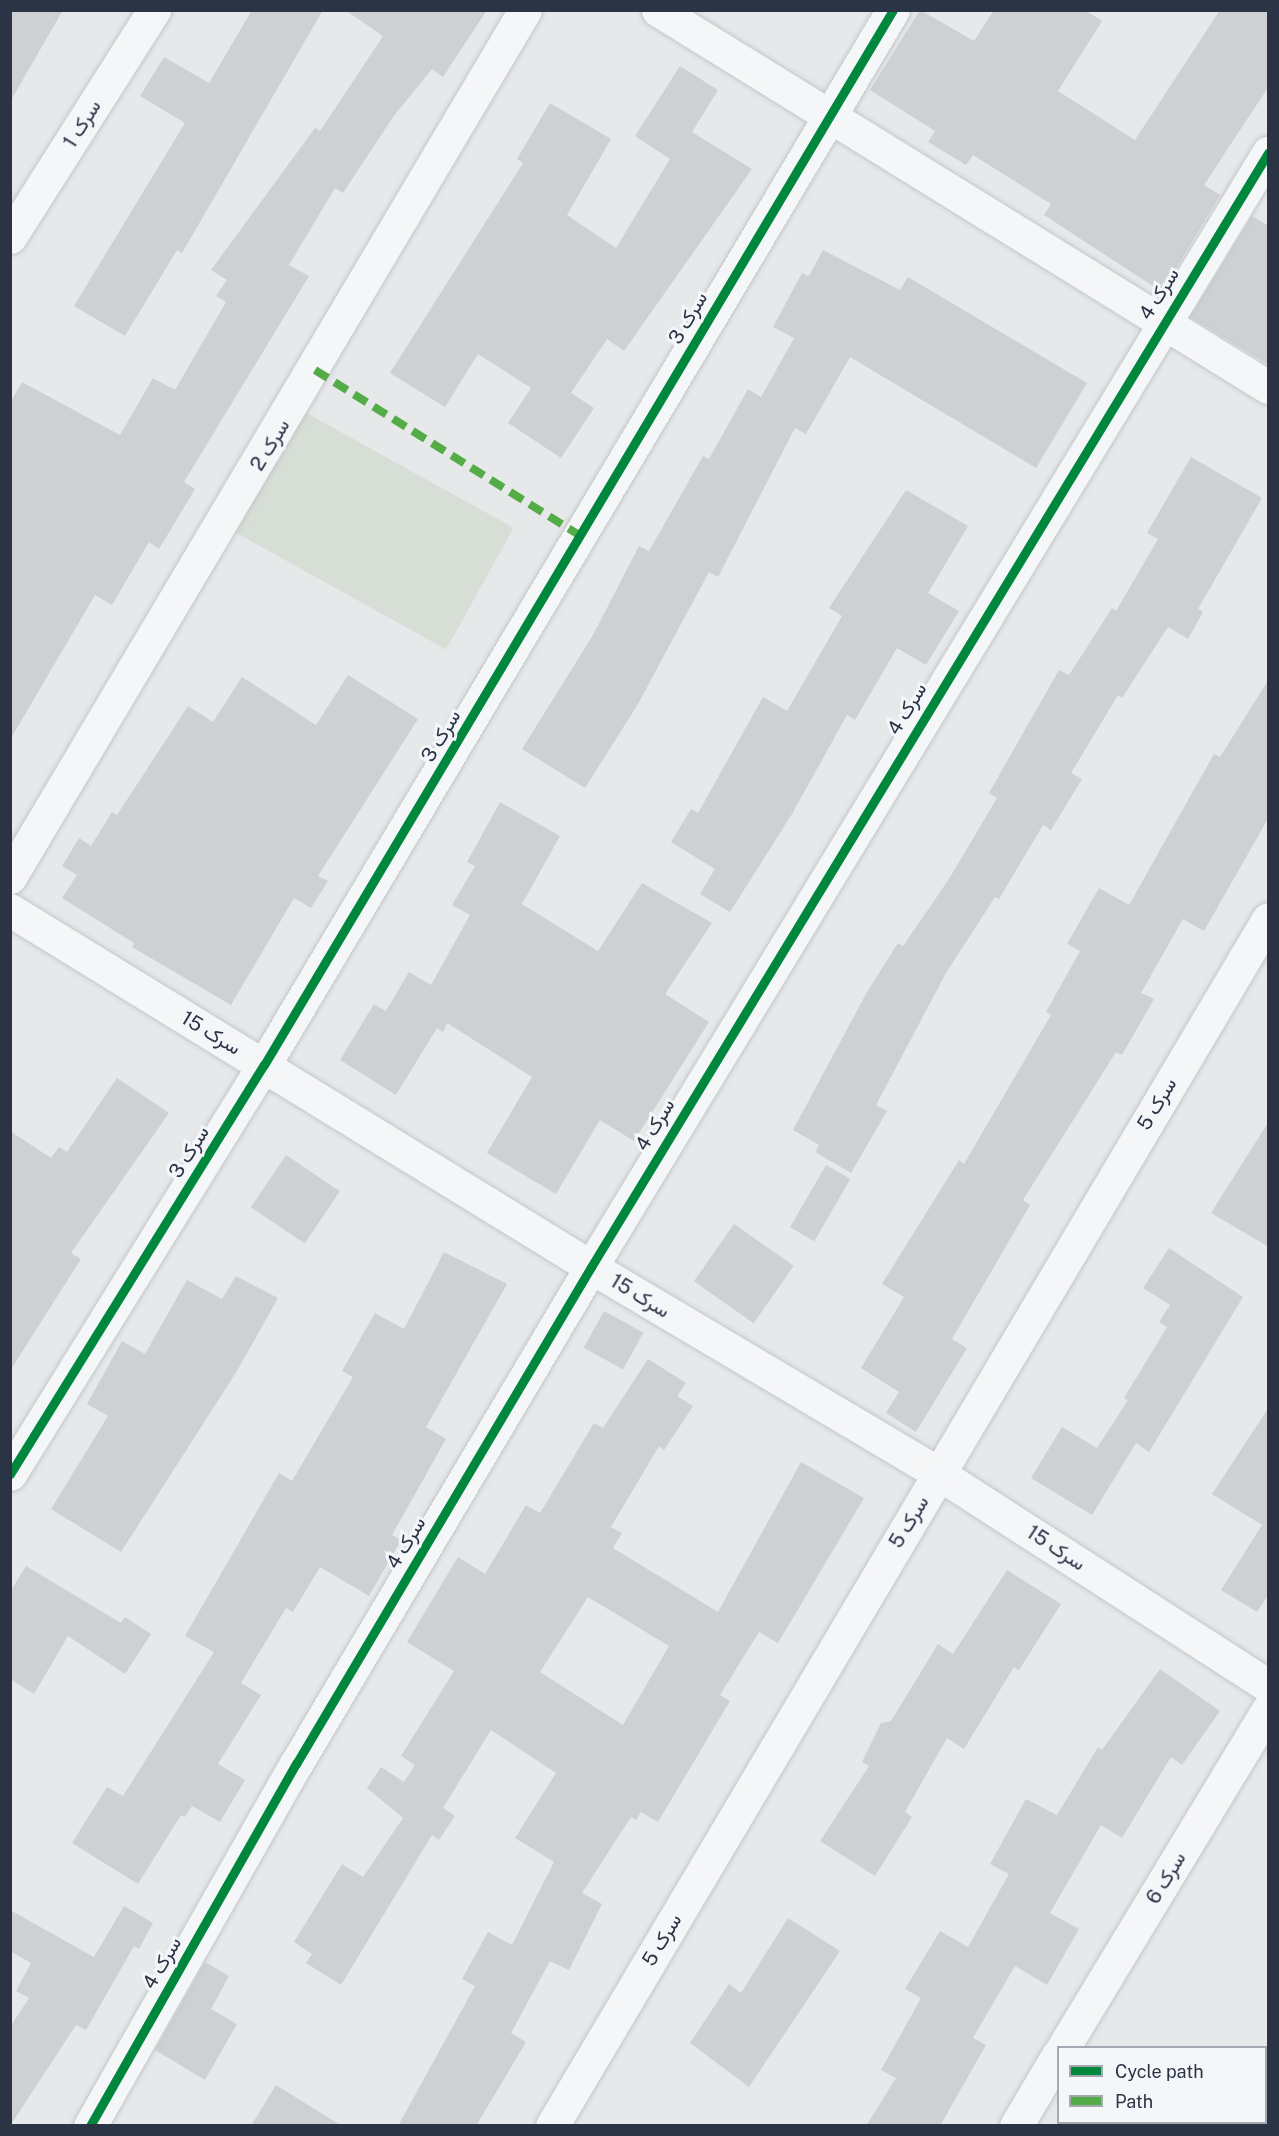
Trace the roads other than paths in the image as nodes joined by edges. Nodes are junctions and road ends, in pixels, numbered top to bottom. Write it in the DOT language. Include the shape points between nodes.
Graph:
graph roads {
  1 [pos="154,10"];
  2 [pos="525,10"];
  3 [pos="658,10"];
  4 [pos="893,10"];
  5 [pos="826,117"];
  6 [pos="1269,153"];
  7 [pos="10,237"];
  8 [pos="1162,322"];
  9 [pos="1269,387"];
  10 [pos="10,877"];
  11 [pos="10,910"];
  12 [pos="1269,919"];
  13 [pos="264,1065"];
  14 [pos="591,1267"];
  15 [pos="938,1473"];
  16 [pos="10,1474"];
  17 [pos="1269,1686"];
  18 [pos="1269,1709"];
  19 [pos="1064,2046"];
  20 [pos="1057,2058"];
  21 [pos="90,2126"];
  22 [pos="552,2126"];
  23 [pos="1016,2126"];
  1 -- 7 [label="street, سرک 1"];
  2 -- 10 [label="street, سرک 2"];
  3 -- 5 [label="street"];
  4 -- 5 [label="street, سرک 3"];
  5 -- 8 [label="street"];
  5 -- 13 [label="street, سرک 3"];
  6 -- 8 [label="street, سرک 4"];
  8 -- 9 [label="street"];
  8 -- 14 [label="street, سرک 4"];
  11 -- 13 [label="street, سرک 15"];
  12 -- 15 [label="street, سرک 5"];
  13 -- 14 [label="street, سرک 15"];
  13 -- 16 [label="street, سرک 3"];
  14 -- 15 [label="street, سرک 15"];
  14 -- 21 [label="street, سرک 4" via="296,1764"];
  15 -- 17 [label="street, سرک 15"];
  15 -- 22 [label="street, سرک 5"];
  18 -- 19 [label="street, سرک 6"];
  20 -- 23 [label="street"];
}
